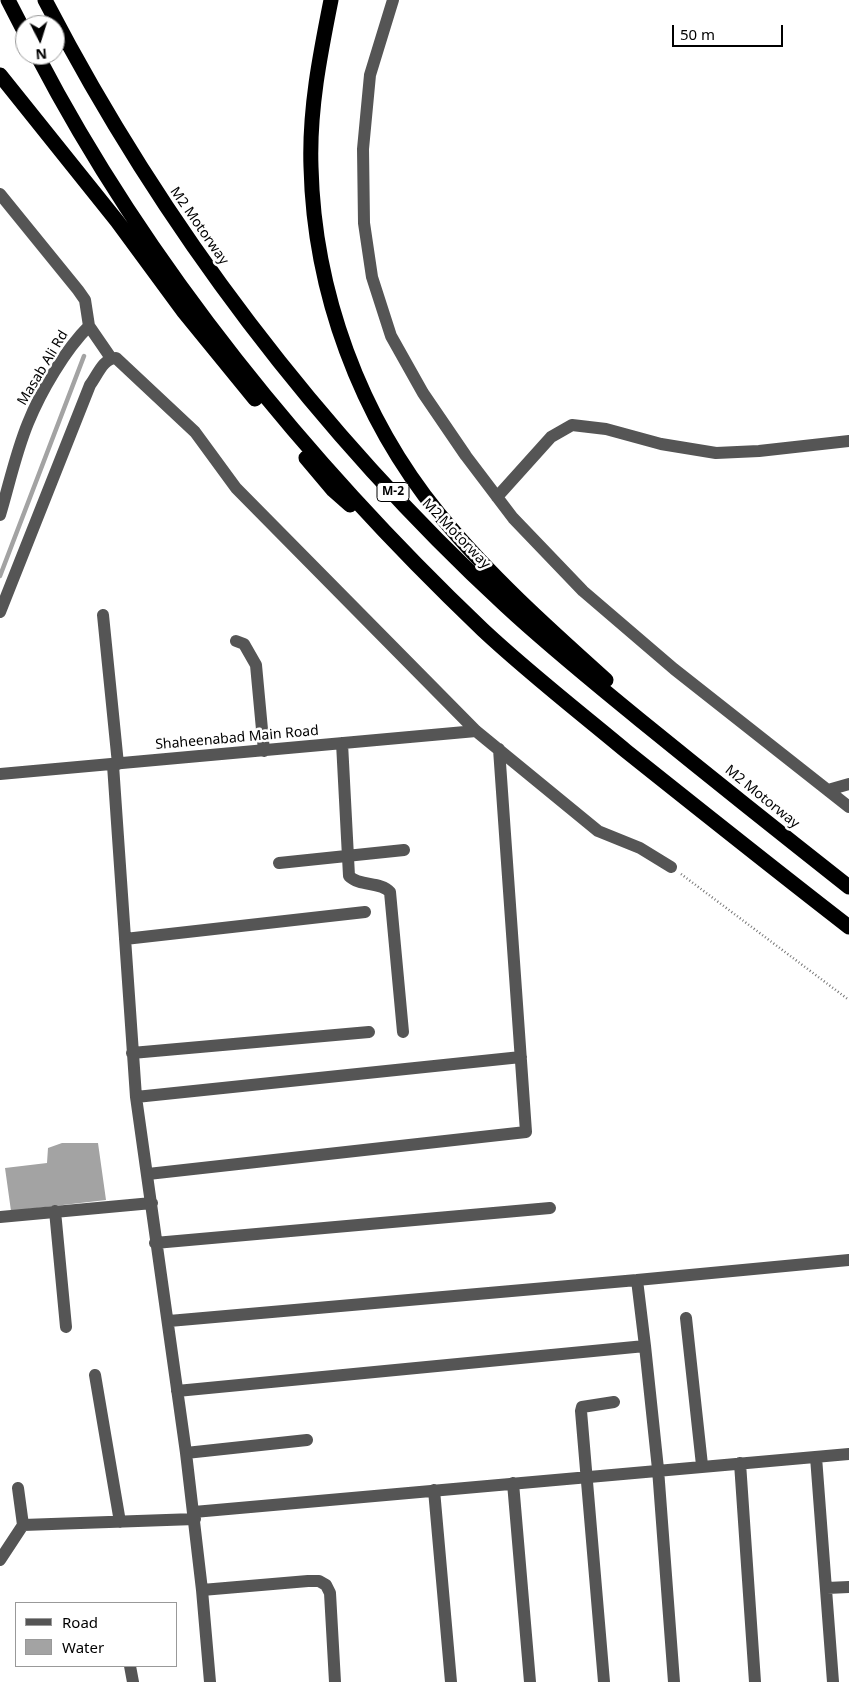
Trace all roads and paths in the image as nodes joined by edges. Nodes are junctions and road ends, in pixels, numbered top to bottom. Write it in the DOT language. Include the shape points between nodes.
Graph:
graph roads {
  1 [pos="8,0"];
  2 [pos="45,0"];
  3 [pos="332,0"];
  4 [pos="393,0"];
  5 [pos="16,15"];
  6 [pos="43,65"];
  7 [pos="0,74"];
  8 [pos="0,194"];
  9 [pos="89,326"];
  10 [pos="111,358"];
  11 [pos="849,441"];
  12 [pos="497,497"];
  13 [pos="0,515"];
  14 [pos="428,574"];
  15 [pos="0,612"];
  16 [pos="103,615"];
  17 [pos="236,641"];
  18 [pos="476,730"];
  19 [pos="342,744"];
  20 [pos="499,749"];
  21 [pos="264,751"];
  22 [pos="115,764"];
  23 [pos="0,774"];
  24 [pos="849,784"];
  25 [pos="828,790"];
  26 [pos="739,800"];
  27 [pos="849,806"];
  28 [pos="404,850"];
  29 [pos="347,856"];
  30 [pos="279,863"];
  31 [pos="671,867"];
  32 [pos="849,887"];
  33 [pos="364,912"];
  34 [pos="849,927"];
  35 [pos="125,939"];
  36 [pos="849,1000"];
  37 [pos="369,1032"];
  38 [pos="403,1032"];
  39 [pos="132,1053"];
  40 [pos="521,1057"];
  41 [pos="136,1097"];
  42 [pos="148,1174"];
  43 [pos="152,1204"];
  44 [pos="550,1208"];
  45 [pos="54,1212"];
  46 [pos="0,1217"];
  47 [pos="155,1244"];
  48 [pos="849,1260"];
  49 [pos="637,1280"];
  50 [pos="686,1318"];
  51 [pos="169,1321"];
  52 [pos="66,1327"];
  53 [pos="645,1346"];
  54 [pos="95,1375"];
  55 [pos="177,1391"];
  56 [pos="614,1402"];
  57 [pos="307,1440"];
  58 [pos="186,1453"];
  59 [pos="849,1454"];
  60 [pos="816,1457"];
  61 [pos="740,1463"];
  62 [pos="702,1465"];
  63 [pos="658,1469"];
  64 [pos="586,1476"];
  65 [pos="513,1483"];
  66 [pos="18,1488"];
  67 [pos="434,1490"];
  68 [pos="194,1516"];
  69 [pos="120,1522"];
  70 [pos="23,1525"];
  71 [pos="0,1560"];
  72 [pos="849,1587"];
  73 [pos="827,1588"];
  74 [pos="202,1590"];
  75 [pos="130,1667"];
  76 [pos="133,1682"];
  77 [pos="210,1682"];
  78 [pos="335,1682"];
  79 [pos="452,1682"];
  80 [pos="530,1682"];
  81 [pos="604,1682"];
  82 [pos="674,1682"];
  83 [pos="754,1682"];
  84 [pos="833,1682"];
  1 -- 5 [label="highway"];
  2 -- 26 [label="highway, M2 Motorway / M-2" via="112,122 184,234 279,361 339,432 450,553 506,607 572,665"];
  3 -- 26 [label="highway" via="318,64 313,115 311,166 315,220 333,313 373,411 412,478 452,530 523,603"];
  4 -- 12 [label="street" via="370,75 363,149 364,223 372,277 391,336 423,393"];
  6 -- 14 [label="highway, M-2" via="84,138 163,261 200,311 316,455"];
  7 -- 14 [label="highway" via="117,220 184,312 301,453 333,490"];
  8 -- 9 [label="street" via="78,290 84,300"];
  9 -- 10 [label="street"];
  9 -- 13 [label="street, Masab Ali Rd" via="77,338 27,424"];
  10 -- 15 [label="street" via="103,364 90,385"];
  10 -- 18 [label="street" via="126,365 195,432 236,488"];
  11 -- 12 [label="street" via="716,453 572,424 551,437"];
  12 -- 25 [label="street" via="583,591 674,669"];
  14 -- 34 [label="highway, M-2" via="545,685"];
  16 -- 22 [label="street"];
  17 -- 21 [label="street" via="244,644 256,665"];
  18 -- 19 [label="street, Shaheenabad Main Road"];
  18 -- 20 [label="street"];
  19 -- 21 [label="street, Shaheenabad Main Road"];
  19 -- 29 [label="street"];
  20 -- 31 [label="street" via="598,831 640,848"];
  20 -- 40 [label="street"];
  21 -- 22 [label="street, Shaheenabad Main Road"];
  22 -- 23 [label="street, Shaheenabad Main Road"];
  22 -- 35 [label="street"];
  24 -- 25 [label="street"];
  25 -- 27 [label="street"];
  26 -- 32 [label="highway, M2 Motorway / M-2"];
  28 -- 29 [label="street"];
  29 -- 30 [label="street"];
  29 -- 38 [label="street" via="349,876 390,892"];
  31 -- 36 [label="path"];
  33 -- 35 [label="street"];
  35 -- 39 [label="street"];
  37 -- 39 [label="street"];
  39 -- 41 [label="street"];
  40 -- 41 [label="street"];
  40 -- 42 [label="street" via="526,1132"];
  41 -- 42 [label="street"];
  42 -- 43 [label="street"];
  43 -- 45 [label="street"];
  43 -- 47 [label="street"];
  44 -- 47 [label="street"];
  45 -- 46 [label="street"];
  45 -- 52 [label="street"];
  47 -- 51 [label="street"];
  48 -- 49 [label="street"];
  49 -- 51 [label="street"];
  49 -- 53 [label="street"];
  50 -- 62 [label="street"];
  51 -- 55 [label="street"];
  53 -- 55 [label="street"];
  53 -- 63 [label="street"];
  54 -- 69 [label="street"];
  55 -- 58 [label="street"];
  56 -- 64 [label="street" via="582,1407"];
  57 -- 58 [label="street"];
  58 -- 68 [label="street"];
  59 -- 60 [label="street"];
  60 -- 61 [label="street"];
  60 -- 73 [label="street"];
  61 -- 62 [label="street"];
  61 -- 83 [label="street"];
  62 -- 63 [label="street"];
  63 -- 64 [label="street"];
  63 -- 82 [label="street"];
  64 -- 65 [label="street"];
  64 -- 81 [label="street"];
  65 -- 67 [label="street"];
  65 -- 80 [label="street"];
  66 -- 70 [label="street"];
  67 -- 68 [label="street"];
  67 -- 79 [label="street"];
  68 -- 69 [label="street"];
  68 -- 74 [label="street"];
  69 -- 70 [label="street"];
  70 -- 71 [label="street"];
  72 -- 73 [label="street"];
  73 -- 84 [label="street"];
  74 -- 77 [label="street"];
  74 -- 78 [label="street" via="308,1581 326,1584 330,1593"];
  75 -- 76 [label="street"];
}
